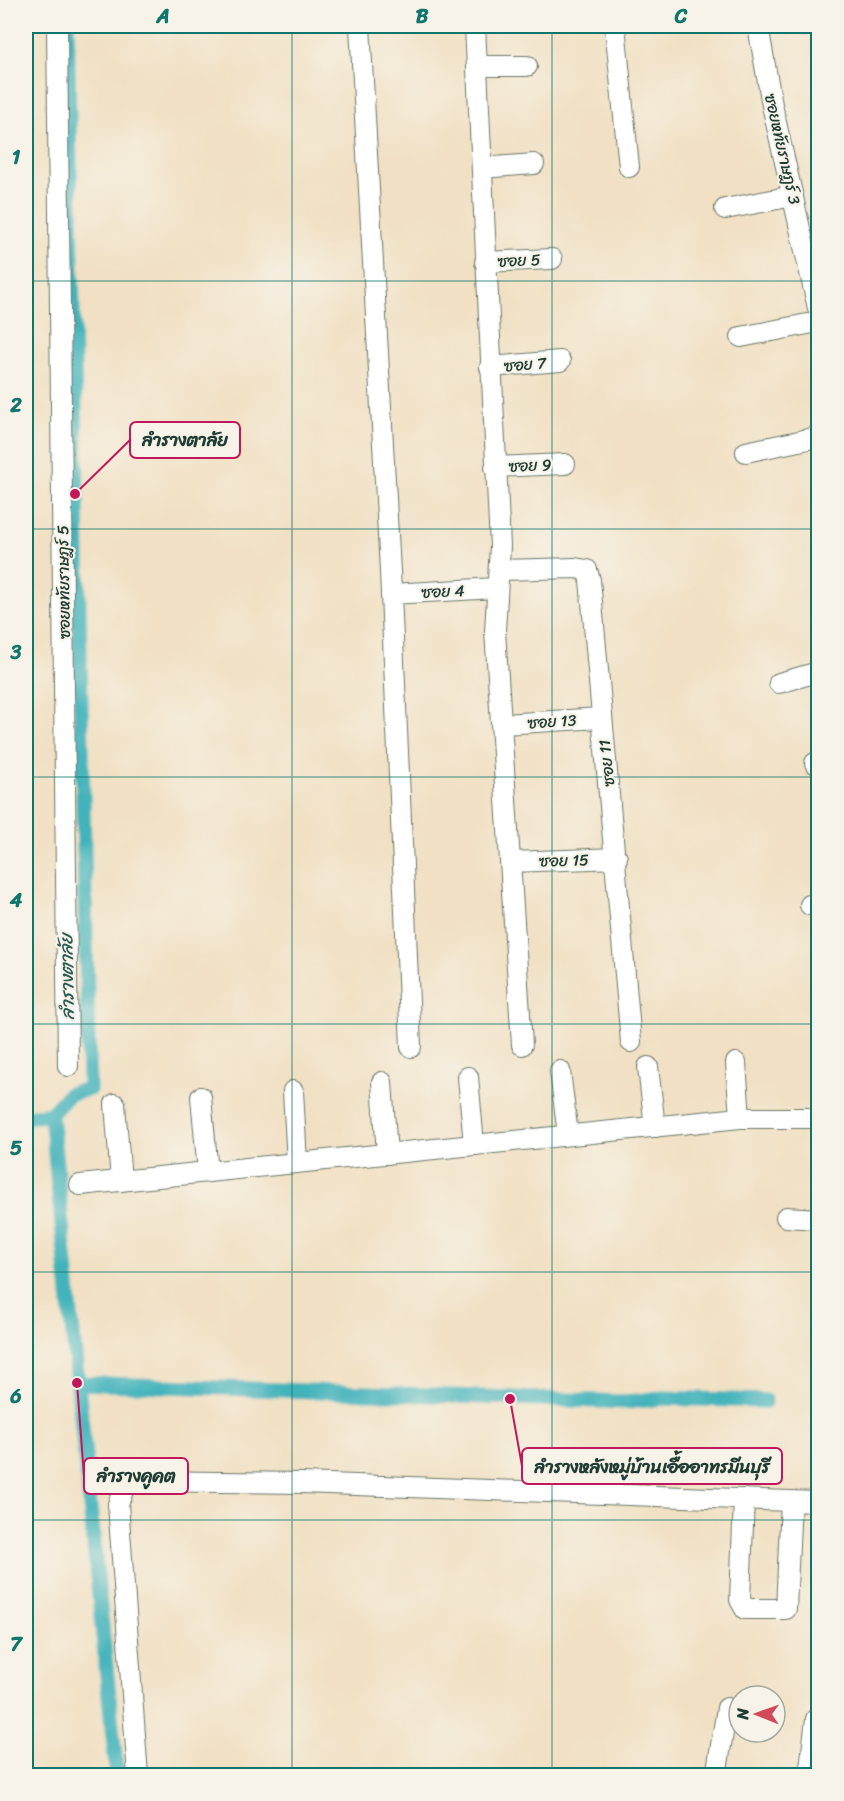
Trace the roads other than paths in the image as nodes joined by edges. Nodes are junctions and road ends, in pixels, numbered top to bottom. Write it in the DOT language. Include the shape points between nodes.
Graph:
graph roads {
  1 [pos="57,26"];
  2 [pos="360,26"];
  3 [pos="475,26"];
  4 [pos="615,26"];
  5 [pos="758,26"];
  6 [pos="477,66"];
  7 [pos="527,66"];
  8 [pos="534,164"];
  9 [pos="629,166"];
  10 [pos="482,168"];
  11 [pos="793,195"];
  12 [pos="725,209"];
  13 [pos="552,259"];
  14 [pos="485,262"];
  15 [pos="819,308"];
  16 [pos="819,321"];
  17 [pos="741,337"];
  18 [pos="560,361"];
  19 [pos="490,367"];
  20 [pos="819,437"];
  21 [pos="746,452"];
  22 [pos="565,464"];
  23 [pos="495,467"];
  24 [pos="498,579"];
  25 [pos="391,594"];
  26 [pos="819,672"];
  27 [pos="779,683"];
  28 [pos="601,718"];
  29 [pos="503,724"];
  30 [pos="617,858"];
  31 [pos="512,862"];
  32 [pos="631,1042"];
  33 [pos="522,1045"];
  34 [pos="411,1047"];
  35 [pos="736,1063"];
  36 [pos="68,1066"];
  37 [pos="648,1067"];
  38 [pos="560,1071"];
  39 [pos="468,1077"];
  40 [pos="382,1082"];
  41 [pos="293,1091"];
  42 [pos="201,1097"];
  43 [pos="115,1104"];
  44 [pos="740,1118"];
  45 [pos="819,1118"];
  46 [pos="655,1127"];
  47 [pos="568,1135"];
  48 [pos="474,1145"];
  49 [pos="387,1154"];
  50 [pos="297,1163"];
  51 [pos="208,1172"];
  52 [pos="121,1181"];
  53 [pos="80,1185"];
  54 [pos="786,1217"];
  55 [pos="819,1219"];
  56 [pos="744,1499"];
  57 [pos="791,1501"];
  58 [pos="819,1502"];
  59 [pos="727,1708"];
  60 [pos="816,1719"];
  61 [pos="138,1776"];
  62 [pos="716,1776"];
  63 [pos="809,1776"];
  1 -- 36 [label="street, ซอยหทัยราษฎร์ 5"];
  2 -- 25 [label="street"];
  3 -- 6 [label="street"];
  4 -- 9 [label="street"];
  5 -- 11 [label="street, ซอยหทัยราษฎร์ 3"];
  6 -- 7 [label="street"];
  6 -- 10 [label="street"];
  8 -- 10 [label="street"];
  10 -- 14 [label="street"];
  11 -- 12 [label="street"];
  11 -- 15 [label="street, ซอยหทัยราษฎร์ 3"];
  13 -- 14 [label="street, ซอย 5"];
  14 -- 19 [label="street"];
  16 -- 17 [label="street"];
  18 -- 19 [label="street, ซอย 7"];
  19 -- 23 [label="street"];
  20 -- 21 [label="street"];
  22 -- 23 [label="street, ซอย 9"];
  23 -- 24 [label="street"];
  24 -- 25 [label="street, ซอย 4"];
  24 -- 28 [label="street, ซอย 11" via="574,568 587,570"];
  24 -- 29 [label="street" via="495,631"];
  25 -- 34 [label="street"];
  26 -- 27 [label="street"];
  28 -- 29 [label="street, ซอย 13"];
  28 -- 30 [label="street, ซอย 11"];
  29 -- 31 [label="street"];
  30 -- 31 [label="street, ซอย 15"];
  30 -- 32 [label="street, ซอย 11"];
  31 -- 33 [label="street"];
  35 -- 44 [label="street"];
  37 -- 46 [label="street"];
  38 -- 47 [label="street"];
  39 -- 48 [label="street"];
  40 -- 49 [label="street"];
  41 -- 50 [label="street"];
  42 -- 51 [label="street"];
  43 -- 52 [label="street"];
  44 -- 45 [label="street"];
  44 -- 46 [label="street"];
  46 -- 47 [label="street"];
  47 -- 48 [label="street"];
  48 -- 49 [label="street"];
  49 -- 50 [label="street"];
  50 -- 51 [label="street"];
  51 -- 52 [label="street"];
  52 -- 53 [label="street"];
  54 -- 55 [label="street"];
  56 -- 57 [label="street"];
  56 -- 57 [label="street" via="740,1600 745,1609 786,1609 788,1605"];
  56 -- 61 [label="street" via="135,1481 125,1486 118,1504"];
  57 -- 58 [label="street"];
  59 -- 62 [label="street"];
  60 -- 63 [label="street"];
}
